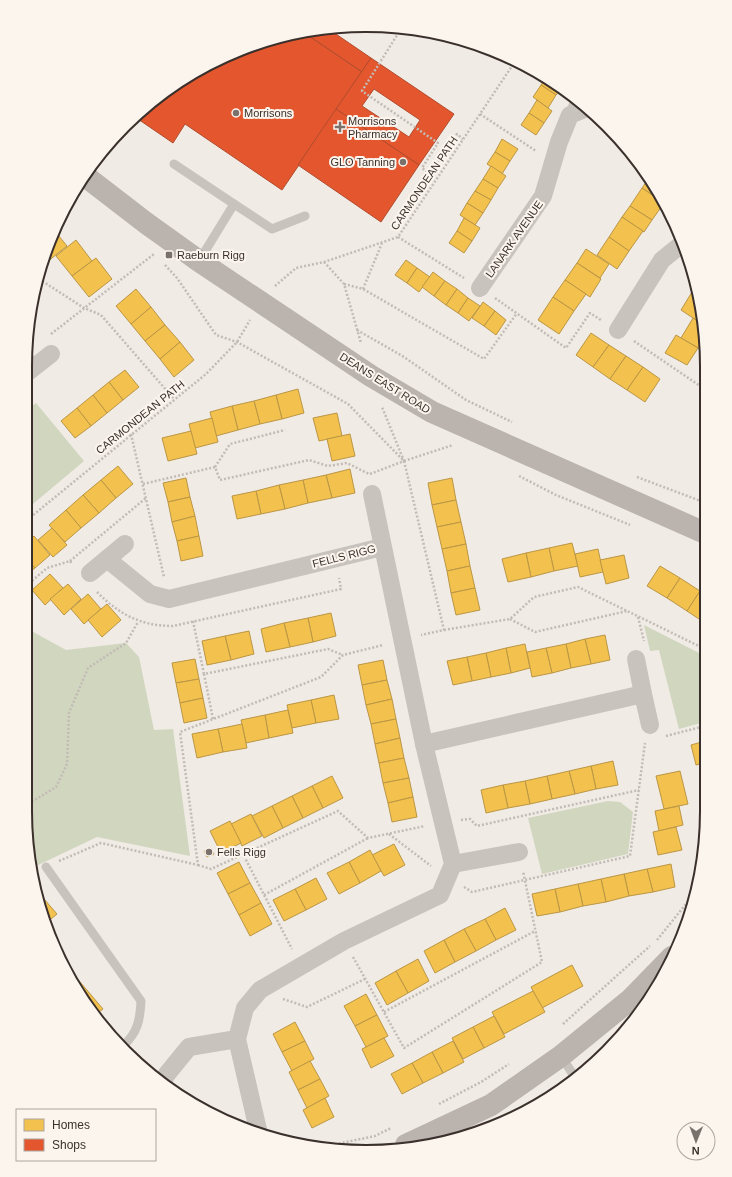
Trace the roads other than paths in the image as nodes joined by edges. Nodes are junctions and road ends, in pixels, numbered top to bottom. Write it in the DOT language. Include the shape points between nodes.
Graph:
graph roads {
  1 [pos="574,105"];
  2 [pos="581,111"];
  3 [pos="570,116"];
  4 [pos="174,164"];
  5 [pos="90,177"];
  6 [pos="234,204"];
  7 [pos="306,216"];
  8 [pos="678,247"];
  9 [pos="199,261"];
  10 [pos="480,288"];
  11 [pos="618,330"];
  12 [pos="51,354"];
  13 [pos="32,369"];
  14 [pos="372,494"];
  15 [pos="700,530"];
  16 [pos="125,544"];
  17 [pos="382,547"];
  18 [pos="106,559"];
  19 [pos="90,573"];
  20 [pos="636,659"];
  21 [pos="643,694"];
  22 [pos="654,734"];
  23 [pos="424,744"];
  24 [pos="519,852"];
  25 [pos="46,867"];
  26 [pos="450,871"];
  27 [pos="660,970"];
  28 [pos="237,1039"];
  29 [pos="126,1043"];
  30 [pos="561,1056"];
  31 [pos="572,1073"];
  32 [pos="165,1078"];
  33 [pos="257,1126"];
  34 [pos="413,1142"];
  1 -- 3 [label="lane"];
  2 -- 3 [label="street"];
  3 -- 10 [label="street, LANARK AVENUE" via="543,196"];
  4 -- 6 [label="lane"];
  5 -- 9 [label="street, DEANS EAST ROAD" via="146,223"];
  6 -- 7 [label="lane" via="272,228"];
  6 -- 9 [label="lane"];
  8 -- 11 [label="street" via="662,260"];
  9 -- 15 [label="street, DEANS EAST ROAD" via="371,376 432,412"];
  12 -- 13 [label="street"];
  14 -- 17 [label="street, FELLS RIGG"];
  16 -- 18 [label="street"];
  17 -- 18 [label="street, FELLS RIGG" via="168,599 150,594"];
  17 -- 23 [label="street, FELLS RIGG"];
  18 -- 19 [label="street"];
  20 -- 21 [label="street"];
  21 -- 22 [label="street"];
  21 -- 23 [label="street"];
  23 -- 26 [label="street, FELLS RIGG" via="443,822"];
  24 -- 26 [label="street"];
  25 -- 29 [label="lane" via="141,1001 140,1022"];
  26 -- 28 [label="street" via="440,895 344,941 260,990 245,1008"];
  27 -- 30 [label="street" via="632,999"];
  28 -- 32 [label="street" via="189,1047"];
  28 -- 33 [label="street"];
  30 -- 31 [label="lane"];
  30 -- 34 [label="street" via="491,1105"];
}
